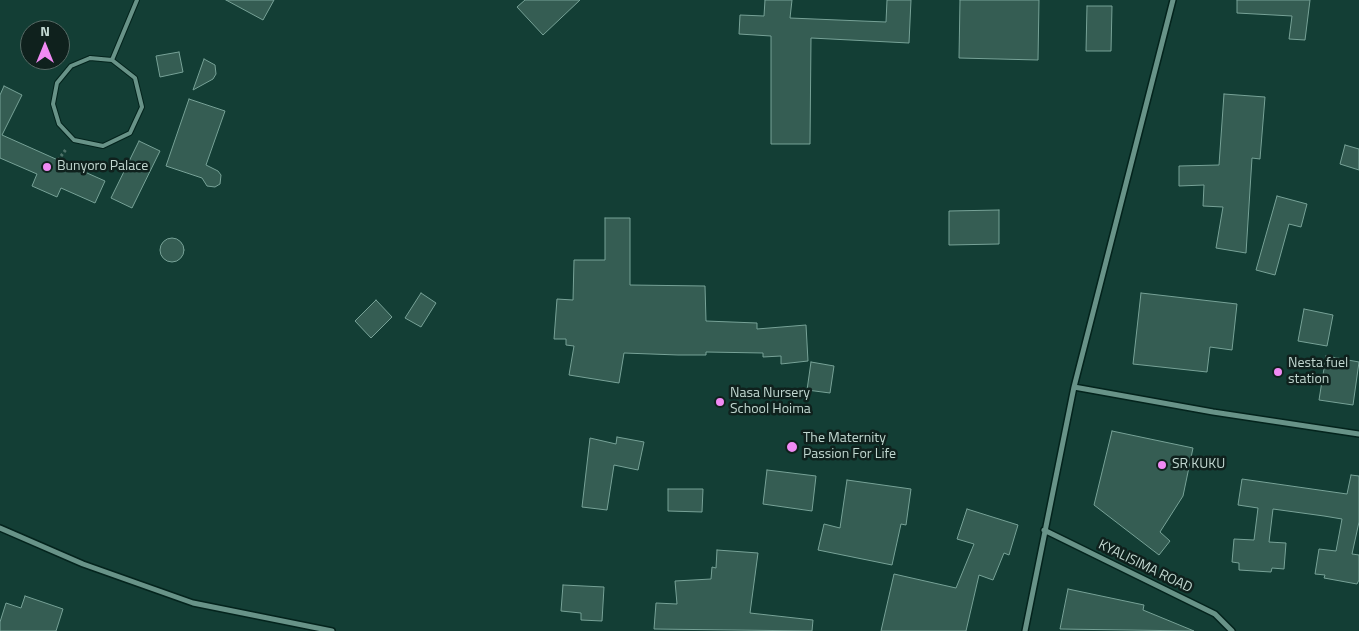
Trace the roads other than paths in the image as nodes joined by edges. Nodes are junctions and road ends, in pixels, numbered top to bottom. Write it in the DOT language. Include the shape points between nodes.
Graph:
graph roads {
  1 [pos="138,0"];
  2 [pos="1173,0"];
  3 [pos="112,60"];
  4 [pos="1074,388"];
  5 [pos="1359,434"];
  6 [pos="0,528"];
  7 [pos="1044,530"];
  8 [pos="332,631"];
  9 [pos="1025,631"];
  10 [pos="1232,631"];
  1 -- 3 [label="lane"];
  2 -- 4 [label="street"];
  3 -- 3 [label="lane" via="136,78 142,107 130,133 103,146 74,140 59,124 53,104 57,83 70,66 90,58"];
  4 -- 5 [label="street"];
  4 -- 7 [label="street"];
  6 -- 8 [label="street" via="83,564 193,603"];
  7 -- 9 [label="street"];
  7 -- 10 [label="street, KYALISIMA ROAD" via="1215,614"];
}
